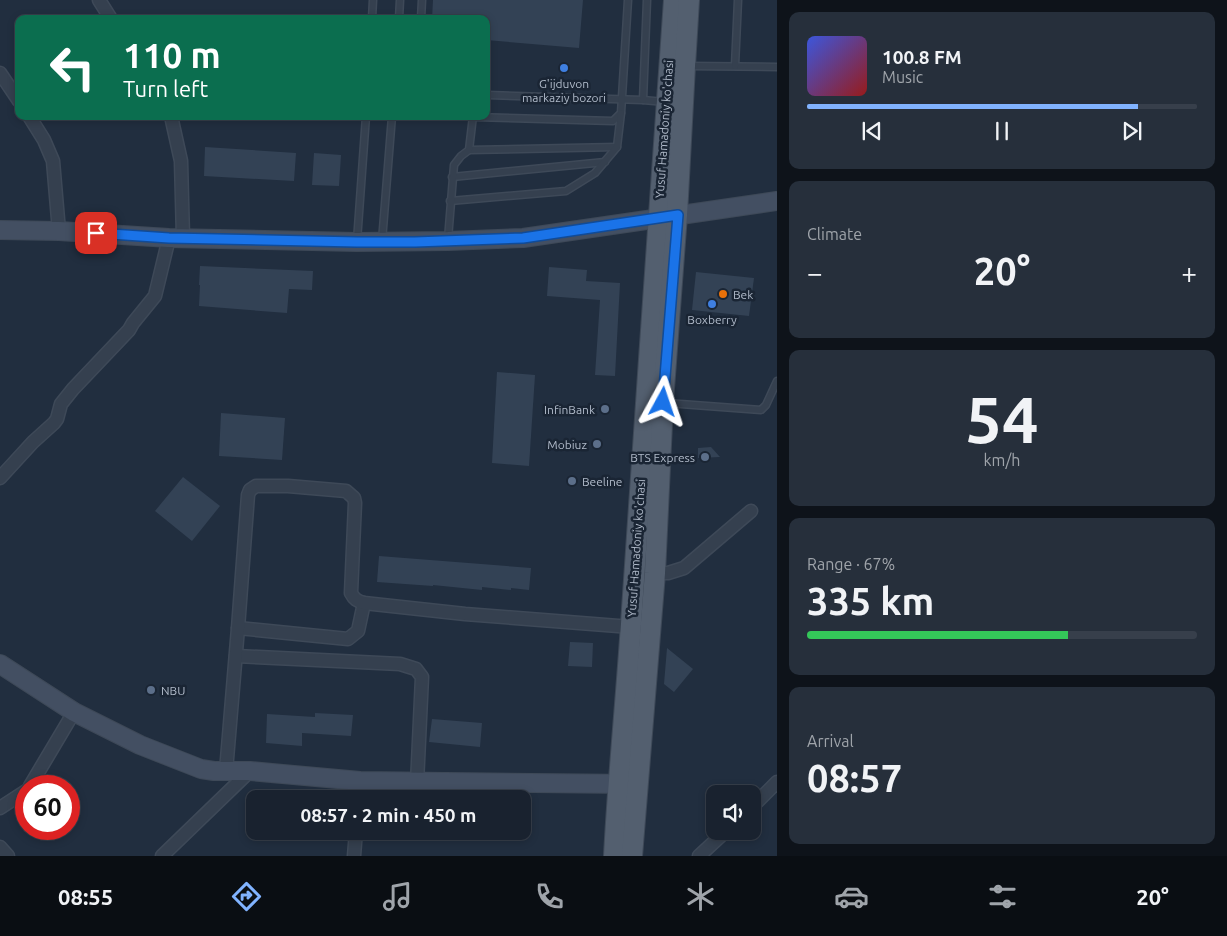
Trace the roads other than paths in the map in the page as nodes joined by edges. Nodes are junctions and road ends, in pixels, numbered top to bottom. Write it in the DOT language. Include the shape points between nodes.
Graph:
graph roads {
  1 [pos="99,0"];
  2 [pos="373,0"];
  3 [pos="400,0"];
  4 [pos="422,0"];
  5 [pos="628,0"];
  6 [pos="647,0"];
  7 [pos="674,0"];
  8 [pos="689,0"];
  9 [pos="738,0"];
  10 [pos="108,15"];
  11 [pos="372,15"];
  12 [pos="399,15"];
  13 [pos="420,15"];
  14 [pos="685,66"];
  15 [pos="734,66"];
  16 [pos="777,67"];
  17 [pos="0,73"];
  18 [pos="15,95"];
  19 [pos="490,95"];
  20 [pos="622,99"];
  21 [pos="642,100"];
  22 [pos="666,102"];
  23 [pos="621,113"];
  24 [pos="490,117"];
  25 [pos="31,120"];
  26 [pos="172,120"];
  27 [pos="366,120"];
  28 [pos="392,120"];
  29 [pos="473,120"];
  30 [pos="617,146"];
  31 [pos="469,150"];
  32 [pos="605,162"];
  33 [pos="452,177"];
  34 [pos="450,201"];
  35 [pos="777,201"];
  36 [pos="678,215"];
  37 [pos="658,218"];
  38 [pos="0,230"];
  39 [pos="59,231"];
  40 [pos="176,238"];
  41 [pos="448,240"];
  42 [pos="357,242"];
  43 [pos="382,243"];
  44 [pos="777,381"];
  45 [pos="663,402"];
  46 [pos="0,478"];
  47 [pos="752,511"];
  48 [pos="655,574"];
  49 [pos="364,603"];
  50 [pos="631,627"];
  51 [pos="238,628"];
  52 [pos="236,656"];
  53 [pos="0,664"];
  54 [pos="74,712"];
  55 [pos="226,771"];
  56 [pos="250,771"];
  57 [pos="37,775"];
  58 [pos="417,782"];
  59 [pos="777,782"];
  60 [pos="618,784"];
  61 [pos="638,784"];
  62 [pos="359,790"];
  63 [pos="15,798"];
  64 [pos="761,798"];
  65 [pos="0,808"];
  66 [pos="355,840"];
  67 [pos="717,840"];
  68 [pos="0,847"];
  69 [pos="8,856"];
  70 [pos="162,856"];
  71 [pos="354,856"];
  72 [pos="614,856"];
  73 [pos="632,856"];
  74 [pos="700,856"];
  1 -- 10 [label="street"];
  2 -- 11 [label="lane"];
  3 -- 12 [label="lane"];
  4 -- 13 [label="lane"];
  5 -- 20 [label="lane"];
  6 -- 21 [label="lane"];
  7 -- 22 [label="main road, Yusuf Hamadoniy ko'chasi"];
  8 -- 14 [label="main road, Yusuf Hamadoniy ko'chasi"];
  9 -- 15 [label="lane"];
  14 -- 15 [label="lane"];
  14 -- 36 [label="main road, Yusuf Hamadoniy ko'chasi"];
  15 -- 16 [label="lane"];
  17 -- 18 [label="street"];
  19 -- 20 [label="lane"];
  20 -- 21 [label="lane"];
  20 -- 23 [label="lane"];
  21 -- 22 [label="lane"];
  22 -- 37 [label="main road, Yusuf Hamadoniy ko'chasi"];
  23 -- 24 [label="lane" via="613,121"];
  23 -- 30 [label="lane"];
  25 -- 39 [label="street" via="53,161"];
  26 -- 40 [label="street" via="181,161"];
  27 -- 42 [label="lane"];
  28 -- 43 [label="lane"];
  29 -- 31 [label="lane"];
  30 -- 31 [label="lane"];
  30 -- 32 [label="lane"];
  31 -- 33 [label="lane" via="454,165"];
  32 -- 33 [label="lane"];
  32 -- 34 [label="lane" via="595,173 566,191"];
  33 -- 34 [label="lane"];
  34 -- 41 [label="lane"];
  35 -- 36 [label="main road"];
  36 -- 37 [label="main road"];
  36 -- 45 [label="main road, Yusuf Hamadoniy ko'chasi"];
  37 -- 41 [label="main road" via="523,238"];
  37 -- 50 [label="main road, Yusuf Hamadoniy ko'chasi"];
  38 -- 39 [label="main road"];
  39 -- 40 [label="main road"];
  40 -- 42 [label="main road"];
  40 -- 46 [label="street" via="155,296 129,330 61,404 54,423"];
  41 -- 43 [label="main road"];
  42 -- 43 [label="main road"];
  44 -- 45 [label="lane" via="761,410"];
  45 -- 48 [label="main road, Yusuf Hamadoniy ko'chasi"];
  47 -- 48 [label="street" via="684,568"];
  48 -- 61 [label="main road, Yusuf Hamadoniy ko'chasi"];
  49 -- 50 [label="street"];
  49 -- 51 [label="street" via="358,631 348,639"];
  49 -- 51 [label="street" via="355,600 352,593 355,503 352,495 340,490 256,486 248,495"];
  50 -- 60 [label="main road, Yusuf Hamadoniy ko'chasi"];
  51 -- 52 [label="street"];
  52 -- 55 [label="street"];
  52 -- 58 [label="street" via="400,664 416,669 422,677"];
  53 -- 54 [label="main road"];
  54 -- 55 [label="main road" via="148,748 201,769"];
  54 -- 57 [label="street"];
  55 -- 56 [label="main road"];
  56 -- 62 [label="main road"];
  56 -- 70 [label="street"];
  58 -- 60 [label="main road"];
  58 -- 62 [label="main road"];
  59 -- 64 [label="street"];
  60 -- 61 [label="main road"];
  60 -- 72 [label="main road, Yusuf Hamadoniy ko'chasi"];
  61 -- 73 [label="main road, Yusuf Hamadoniy ko'chasi"];
  63 -- 65 [label="street"];
  66 -- 71 [label="street"];
  67 -- 74 [label="street"];
  68 -- 69 [label="street"];
}
